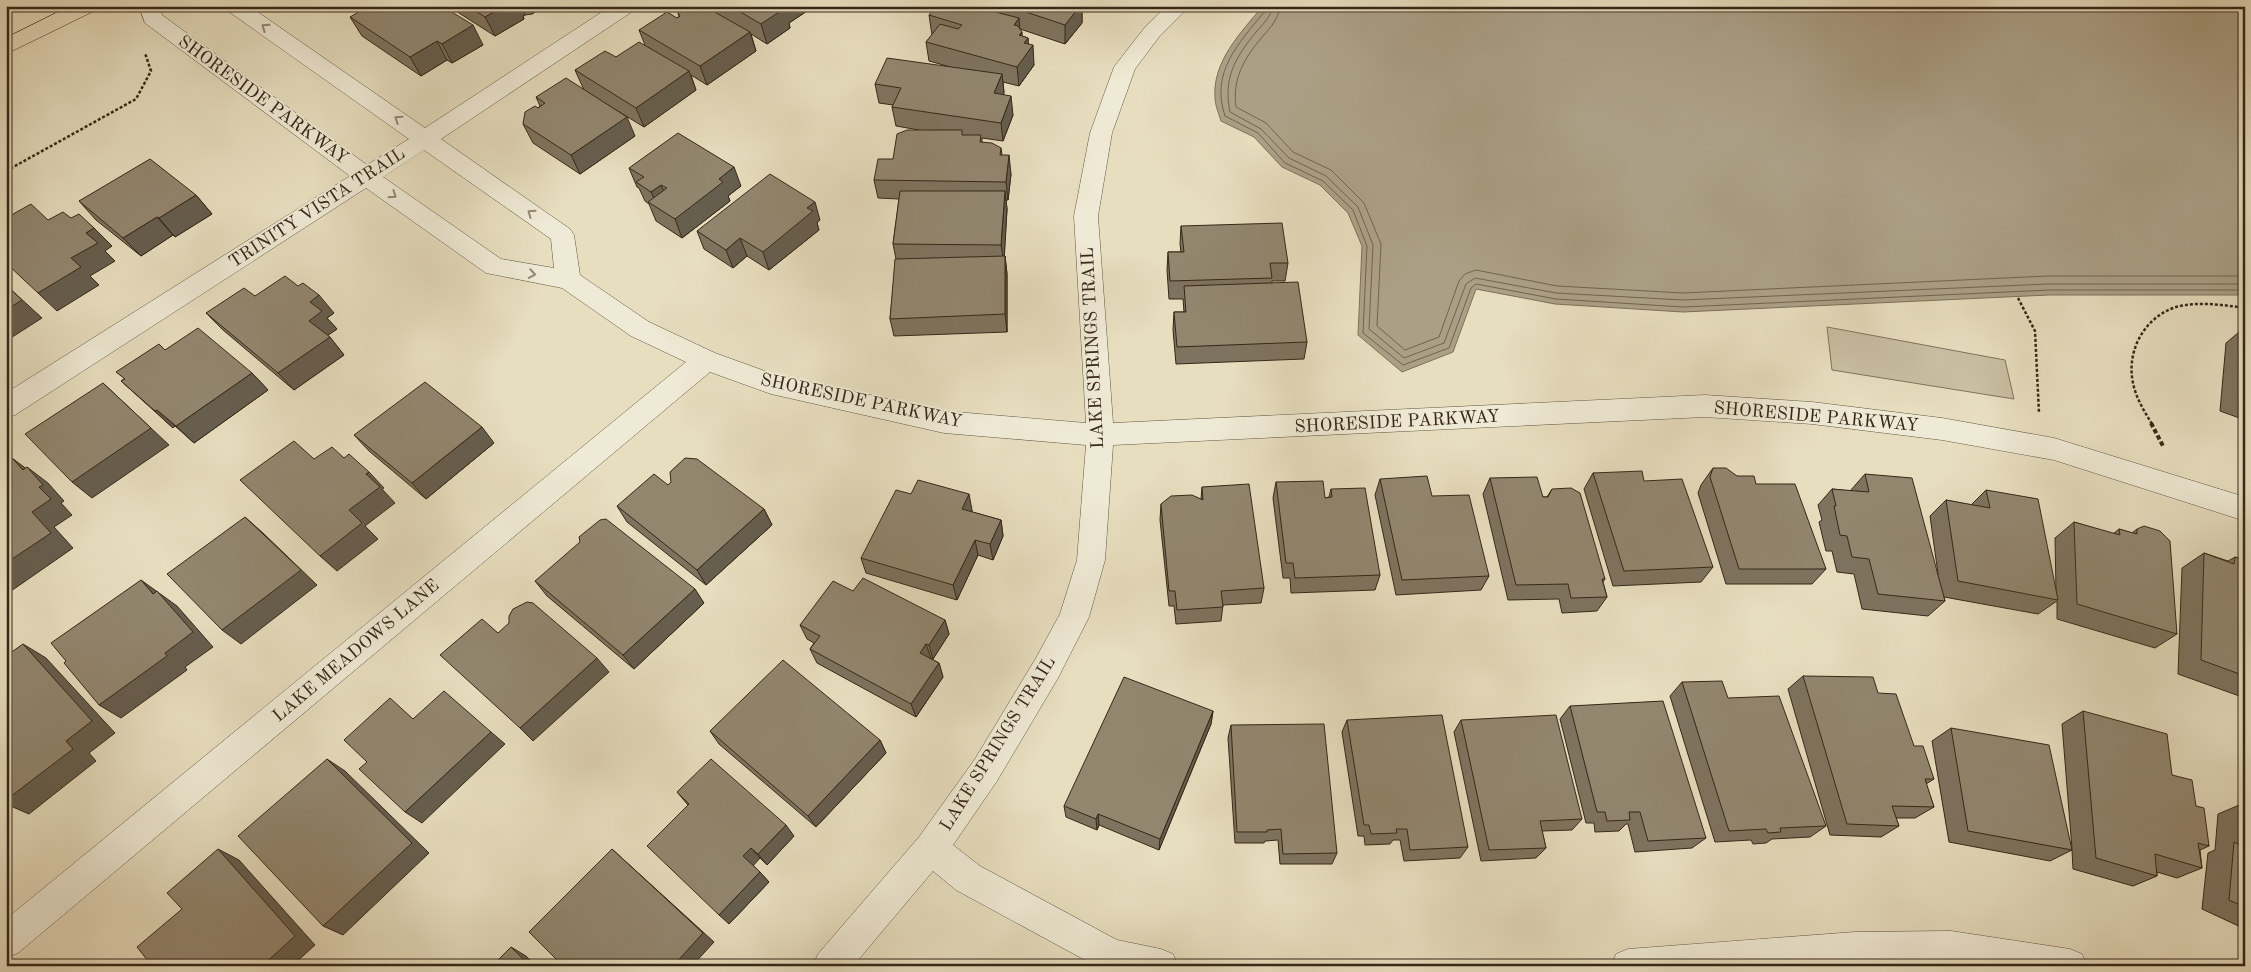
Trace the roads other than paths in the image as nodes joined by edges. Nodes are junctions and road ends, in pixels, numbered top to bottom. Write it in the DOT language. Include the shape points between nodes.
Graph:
graph roads {
  1 [pos="87,6"];
  2 [pos="149,6"];
  3 [pos="235,6"];
  4 [pos="626,6"];
  5 [pos="1180,6"];
  6 [pos="6,47"];
  7 [pos="426,138"];
  8 [pos="367,177"];
  9 [pos="568,280"];
  10 [pos="706,360"];
  11 [pos="6,407"];
  12 [pos="1100,435"];
  13 [pos="2245,509"];
  14 [pos="931,849"];
  15 [pos="6,941"];
  16 [pos="830,966"];
  17 [pos="1161,966"];
  18 [pos="1628,966"];
  19 [pos="2070,966"];
  1 -- 6 [label="main road"];
  2 -- 8 [label="street, SHORESIDE PARKWAY" via="152,18"];
  7 -- 3 [label="street, one-way"];
  4 -- 7 [label="street, TRINITY VISTA TRAIL"];
  5 -- 12 [label="street, LAKE SPRINGS TRAIL" via="1152,32 1125,67 1099,142 1086,216"];
  7 -- 8 [label="street, TRINITY VISTA TRAIL"];
  9 -- 7 [label="street, one-way" via="562,235"];
  8 -- 9 [label="street, SHORESIDE PARKWAY, one-way" via="495,267"];
  8 -- 11 [label="street, TRINITY VISTA TRAIL"];
  9 -- 10 [label="street, SHORESIDE PARKWAY" via="640,328"];
  10 -- 12 [label="street, SHORESIDE PARKWAY" via="771,384 944,422"];
  10 -- 15 [label="street, LAKE MEADOWS LANE"];
  12 -- 13 [label="street, SHORESIDE PARKWAY" via="1704,406 1812,413 1942,429 2054,449"];
  12 -- 14 [label="street, LAKE SPRINGS TRAIL" via="1091,560 1074,617 1048,668 986,770"];
  14 -- 16 [label="street, LAKE SPRINGS TRAIL"];
  14 -- 17 [label="street" via="968,878 1113,956"];
  18 -- 19 [label="street" via="1855,949 1952,948"];
}
